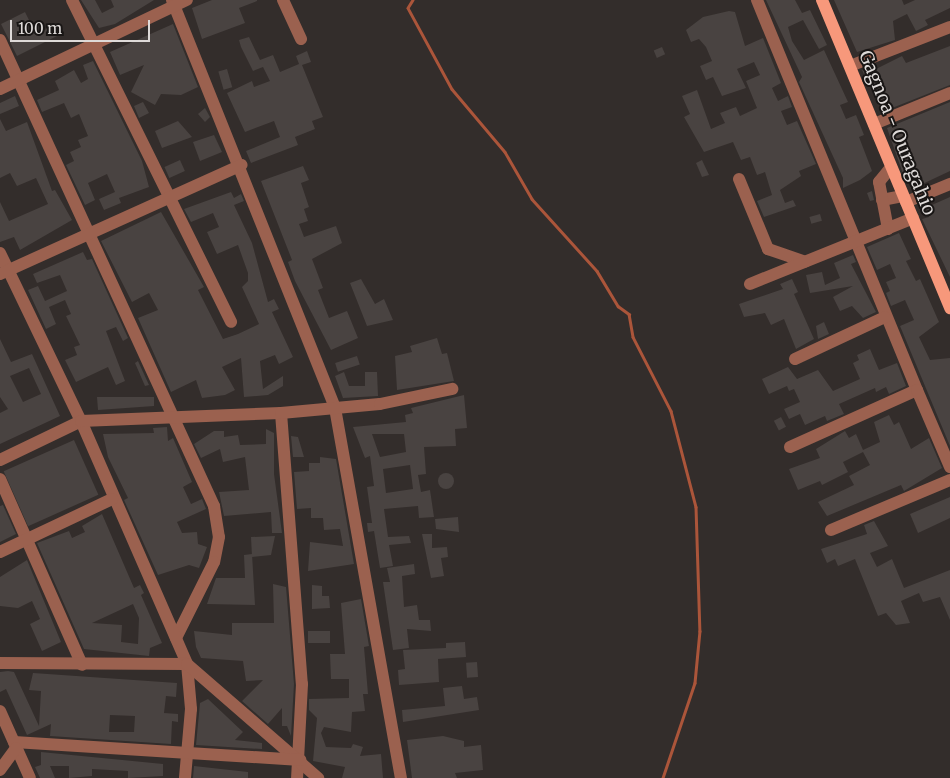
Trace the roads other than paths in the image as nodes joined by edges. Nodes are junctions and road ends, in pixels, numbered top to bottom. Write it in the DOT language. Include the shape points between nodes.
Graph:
graph roads {
  1 [pos="72,0"];
  2 [pos="187,0"];
  3 [pos="283,0"];
  4 [pos="757,0"];
  5 [pos="822,0"];
  6 [pos="173,3"];
  7 [pos="950,27"];
  8 [pos="301,39"];
  9 [pos="0,40"];
  10 [pos="91,44"];
  11 [pos="850,66"];
  12 [pos="20,80"];
  13 [pos="0,88"];
  14 [pos="950,92"];
  15 [pos="874,124"];
  16 [pos="241,165"];
  17 [pos="891,167"];
  18 [pos="739,179"];
  19 [pos="950,184"];
  20 [pos="171,196"];
  21 [pos="905,199"];
  22 [pos="882,200"];
  23 [pos="913,218"];
  24 [pos="888,229"];
  25 [pos="91,233"];
  26 [pos="856,242"];
  27 [pos="0,253"];
  28 [pos="804,262"];
  29 [pos="4,272"];
  30 [pos="750,284"];
  31 [pos="950,308"];
  32 [pos="885,317"];
  33 [pos="231,322"];
  34 [pos="795,359"];
  35 [pos="452,389"];
  36 [pos="917,390"];
  37 [pos="335,408"];
  38 [pos="281,413"];
  39 [pos="175,417"];
  40 [pos="81,421"];
  41 [pos="790,447"];
  42 [pos="0,460"];
  43 [pos="950,467"];
  44 [pos="0,479"];
  45 [pos="950,480"];
  46 [pos="112,499"];
  47 [pos="830,530"];
  48 [pos="24,542"];
  49 [pos="0,552"];
  50 [pos="176,638"];
  51 [pos="0,663"];
  52 [pos="187,664"];
  53 [pos="82,665"];
  54 [pos="0,711"];
  55 [pos="15,745"];
  56 [pos="187,754"];
  57 [pos="300,760"];
  58 [pos="0,770"];
  59 [pos="30,778"];
  60 [pos="185,778"];
  61 [pos="297,778"];
  62 [pos="318,778"];
  63 [pos="401,778"];
  1 -- 10 [label="street"];
  2 -- 6 [label="street"];
  3 -- 8 [label="street"];
  4 -- 26 [label="street"];
  5 -- 11 [label="main road, Gagnoa - Ouragahio"];
  6 -- 10 [label="street"];
  6 -- 16 [label="street"];
  7 -- 11 [label="street"];
  9 -- 12 [label="street"];
  10 -- 12 [label="street"];
  10 -- 20 [label="street"];
  11 -- 15 [label="main road, Gagnoa - Ouragahio"];
  12 -- 13 [label="street"];
  12 -- 25 [label="street"];
  14 -- 15 [label="street"];
  15 -- 17 [label="main road, Gagnoa - Ouragahio"];
  16 -- 20 [label="street"];
  16 -- 37 [label="street"];
  17 -- 21 [label="main road, Gagnoa - Ouragahio"];
  17 -- 22 [label="street" via="879,179"];
  18 -- 28 [label="street" via="768,249"];
  19 -- 21 [label="street"];
  20 -- 25 [label="street"];
  20 -- 33 [label="street"];
  21 -- 22 [label="street"];
  21 -- 23 [label="main road, Gagnoa - Ouragahio"];
  22 -- 24 [label="street"];
  23 -- 24 [label="street"];
  23 -- 31 [label="main road, Gagnoa - Ouragahio"];
  24 -- 26 [label="street"];
  25 -- 29 [label="street"];
  25 -- 39 [label="street"];
  26 -- 28 [label="street"];
  26 -- 32 [label="street"];
  27 -- 29 [label="street"];
  28 -- 30 [label="street"];
  29 -- 40 [label="street"];
  32 -- 34 [label="street"];
  32 -- 36 [label="street"];
  35 -- 37 [label="street"];
  36 -- 41 [label="street"];
  36 -- 43 [label="street"];
  37 -- 38 [label="street"];
  37 -- 63 [label="street"];
  38 -- 39 [label="street"];
  38 -- 57 [label="street" via="302,684"];
  39 -- 40 [label="street"];
  39 -- 50 [label="street" via="214,506 219,537 214,562"];
  40 -- 42 [label="street"];
  40 -- 46 [label="street"];
  44 -- 48 [label="street"];
  45 -- 47 [label="street"];
  46 -- 48 [label="street"];
  46 -- 50 [label="street"];
  48 -- 49 [label="street"];
  48 -- 53 [label="street"];
  50 -- 52 [label="street"];
  51 -- 53 [label="street"];
  52 -- 53 [label="street"];
  52 -- 56 [label="street" via="191,709"];
  52 -- 57 [label="street"];
  54 -- 55 [label="street"];
  55 -- 56 [label="street"];
  55 -- 58 [label="street"];
  55 -- 59 [label="street"];
  56 -- 57 [label="street"];
  56 -- 60 [label="street"];
  57 -- 61 [label="street"];
  57 -- 62 [label="street"];
}
